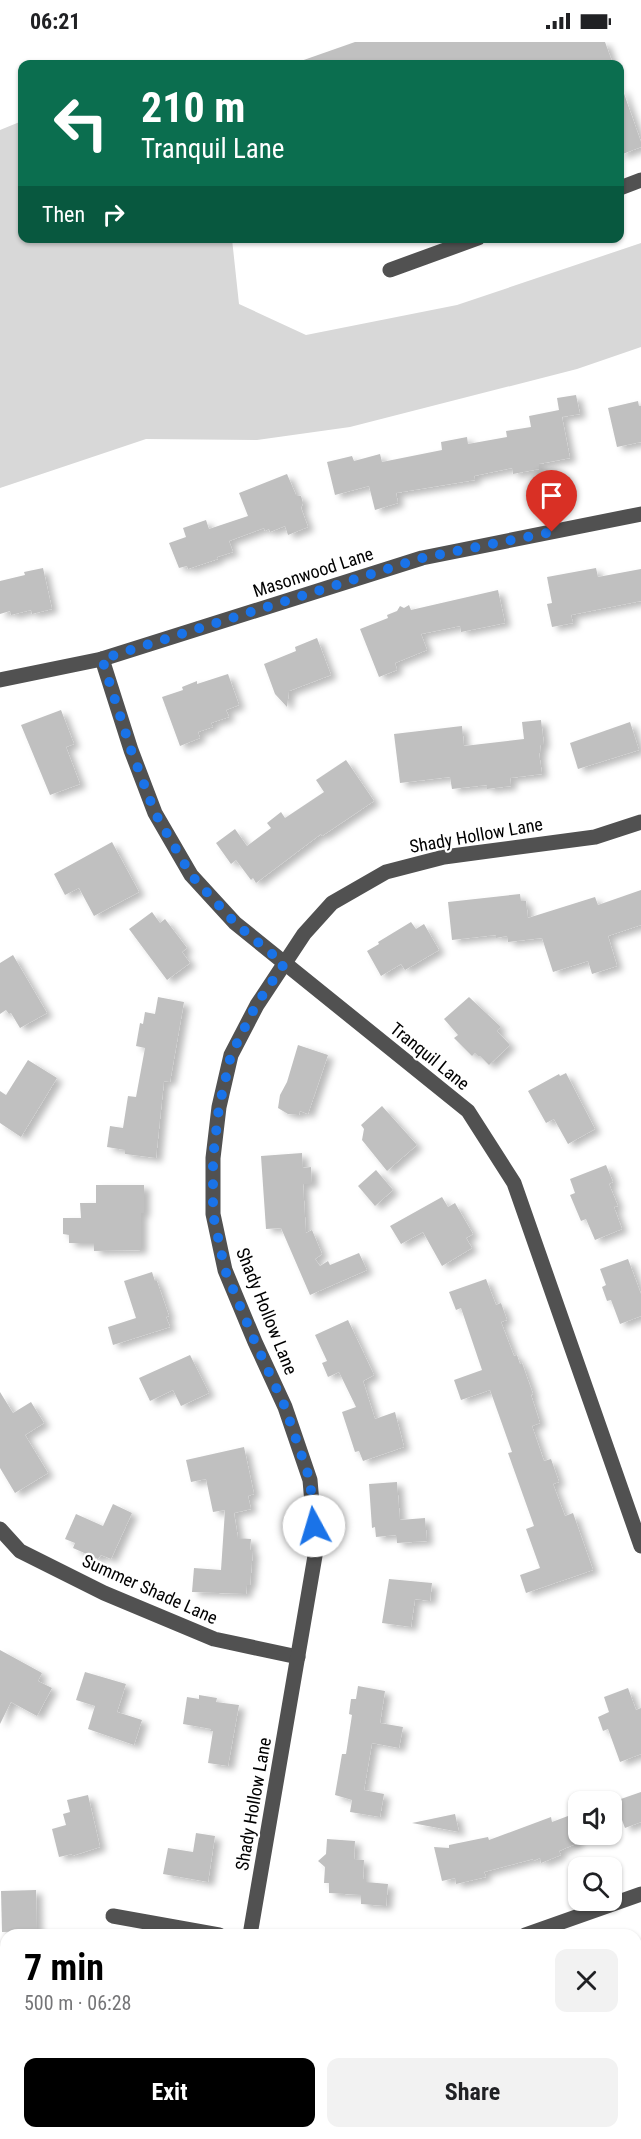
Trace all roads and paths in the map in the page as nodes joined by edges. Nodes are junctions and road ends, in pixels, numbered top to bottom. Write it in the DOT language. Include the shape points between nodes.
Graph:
graph roads {
  1 [pos="641,180"];
  2 [pos="624,186"];
  3 [pos="464,243"];
  4 [pos="390,270"];
  5 [pos="641,514"];
  6 [pos="102,659"];
  7 [pos="0,680"];
  8 [pos="641,822"];
  9 [pos="284,964"];
  10 [pos="0,1529"];
  11 [pos="641,1546"];
  12 [pos="298,1657"];
  13 [pos="641,1894"];
  14 [pos="113,1916"];
  15 [pos="186,1929"];
  16 [pos="251,1929"];
  17 [pos="542,1929"];
  1 -- 2 [label="street"];
  3 -- 4 [label="street"];
  5 -- 6 [label="street, Masonwood Lane" via="422,558"];
  6 -- 7 [label="street, Masonwood Lane"];
  6 -- 9 [label="street, Tranquil Lane" via="155,813 191,875 235,923"];
  8 -- 9 [label="street, Shady Hollow Lane" via="595,837 444,857 386,872 332,903"];
  9 -- 11 [label="street, Tranquil Lane" via="468,1111 514,1184"];
  9 -- 12 [label="street, Shady Hollow Lane" via="256,1005 231,1055 213,1158 213,1214 225,1270 285,1407 310,1480 316,1550"];
  10 -- 12 [label="street, Summer Shade Lane" via="20,1551 104,1593 214,1639"];
  12 -- 16 [label="street, Shady Hollow Lane"];
  13 -- 17 [label="street"];
  14 -- 15 [label="street"];
}
